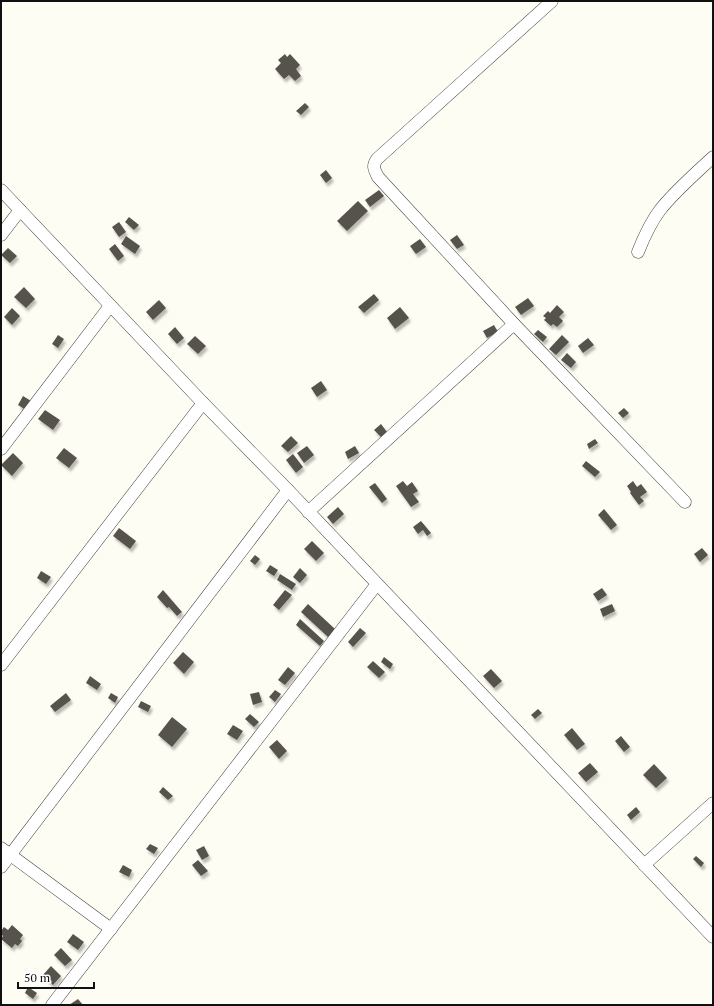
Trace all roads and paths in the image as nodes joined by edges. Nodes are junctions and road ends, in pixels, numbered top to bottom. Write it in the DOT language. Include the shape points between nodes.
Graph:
graph roads {
  1 [pos="552,1"];
  2 [pos="713,157"];
  3 [pos="1,190"];
  4 [pos="20,210"];
  5 [pos="1,235"];
  6 [pos="638,252"];
  7 [pos="110,306"];
  8 [pos="514,324"];
  9 [pos="203,404"];
  10 [pos="1,449"];
  11 [pos="288,490"];
  12 [pos="684,502"];
  13 [pos="308,512"];
  14 [pos="377,584"];
  15 [pos="1,665"];
  16 [pos="713,803"];
  17 [pos="6,851"];
  18 [pos="644,865"];
  19 [pos="1,867"];
  20 [pos="111,929"];
  21 [pos="713,937"];
  22 [pos="52,1005"];
  1 -- 8 [label="street" via="374,164 378,177"];
  2 -- 6 [label="street" via="660,211"];
  3 -- 4 [label="street"];
  4 -- 5 [label="street"];
  4 -- 7 [label="street"];
  7 -- 9 [label="street"];
  7 -- 10 [label="street"];
  8 -- 12 [label="street"];
  8 -- 13 [label="street"];
  9 -- 11 [label="street"];
  9 -- 15 [label="street"];
  11 -- 13 [label="street"];
  11 -- 17 [label="street"];
  13 -- 14 [label="street"];
  14 -- 18 [label="street"];
  14 -- 20 [label="street"];
  16 -- 18 [label="street"];
  17 -- 19 [label="street"];
  17 -- 20 [label="street"];
  18 -- 21 [label="street"];
  20 -- 22 [label="street"];
}
